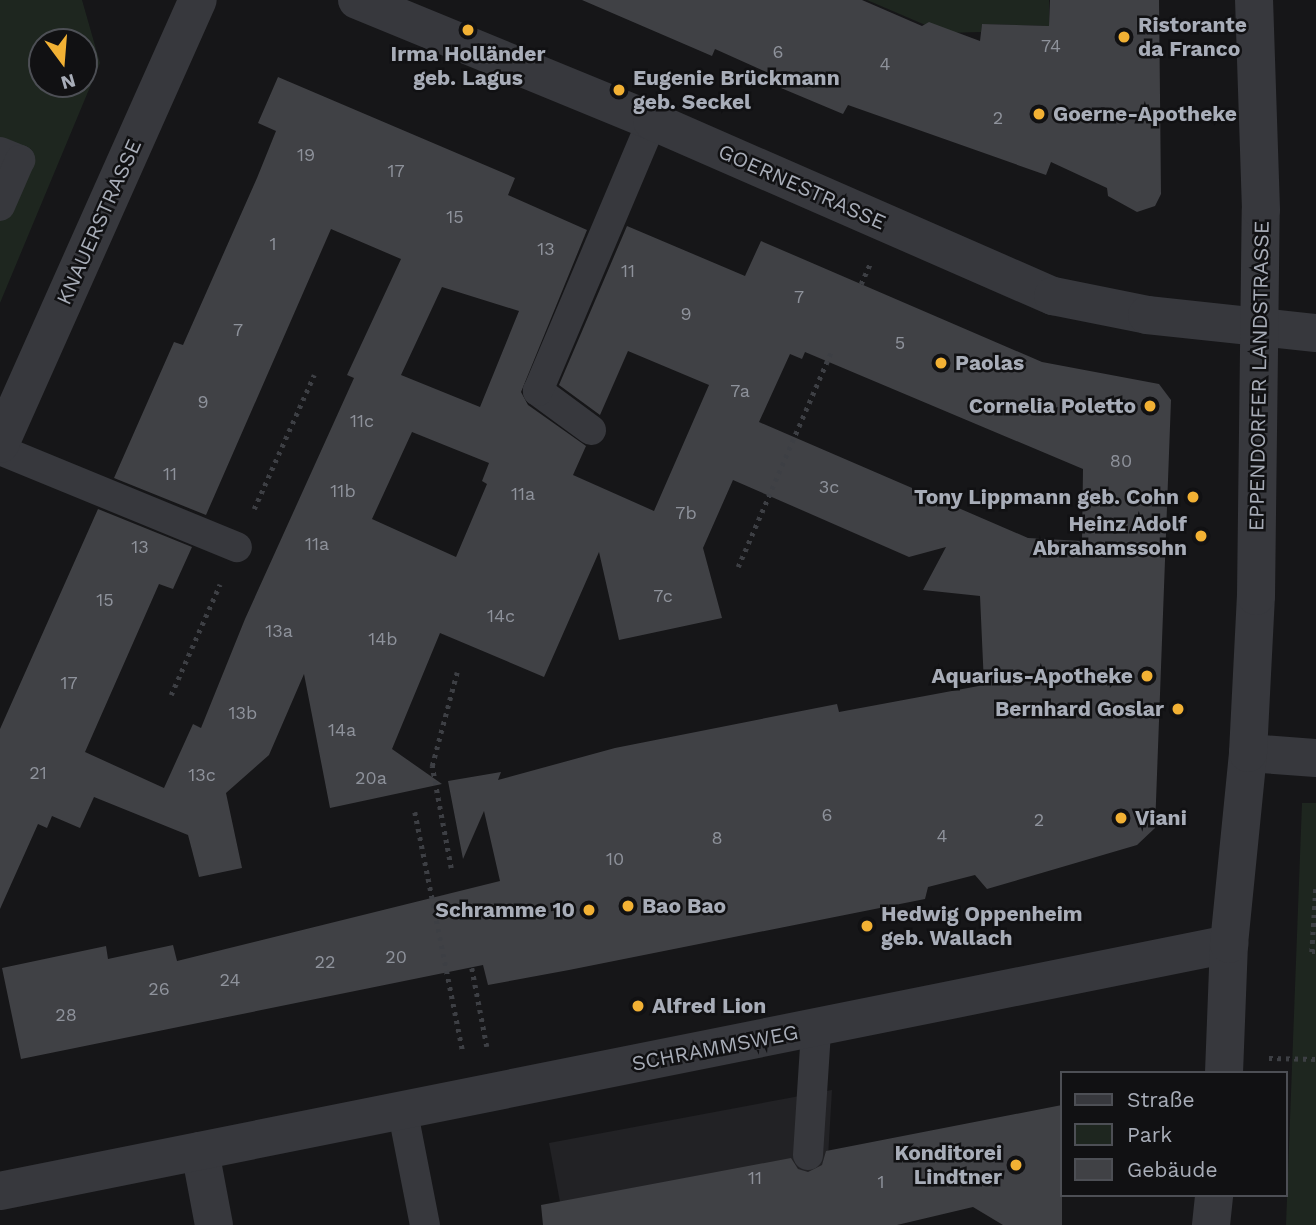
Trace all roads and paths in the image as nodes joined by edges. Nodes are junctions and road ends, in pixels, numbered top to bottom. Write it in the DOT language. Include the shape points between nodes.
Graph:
graph roads {
  1 [pos="198,0"];
  2 [pos="357,0"];
  3 [pos="1254,0"];
  4 [pos="652,121"];
  5 [pos="0,152"];
  6 [pos="0,206"];
  7 [pos="1260,328"];
  8 [pos="1316,333"];
  9 [pos="831,352"];
  10 [pos="591,430"];
  11 [pos="2,437"];
  12 [pos="237,547"];
  13 [pos="737,567"];
  14 [pos="457,672"];
  15 [pos="1248,752"];
  16 [pos="1316,758"];
  17 [pos="415,811"];
  18 [pos="451,868"];
  19 [pos="1316,890"];
  20 [pos="1229,944"];
  21 [pos="1316,952"];
  22 [pos="472,968"];
  23 [pos="816,1030"];
  24 [pos="1224,1071"];
  25 [pos="484,1091"];
  26 [pos="402,1108"];
  27 [pos="200,1151"];
  28 [pos="808,1155"];
  29 [pos="0,1191"];
  30 [pos="1214,1197"];
  31 [pos="214,1225"];
  32 [pos="425,1225"];
  33 [pos="1211,1225"];
  1 -- 11 [label="street, KNAUERSTRASSE"];
  2 -- 4 [label="street, GOERNESTRASSE"];
  3 -- 7 [label="street, EPPENDORFER LANDSTRASSE"];
  4 -- 7 [label="street, GOERNESTRASSE" via="1052,296 1147,315"];
  4 -- 10 [label="lane" via="538,391"];
  5 -- 6 [label="lane" via="20,160"];
  7 -- 8 [label="street, GOERNESTRASSE"];
  7 -- 15 [label="street, EPPENDORFER LANDSTRASSE" via="1256,596"];
  9 -- 13 [label="path"];
  11 -- 12 [label="lane"];
  14 -- 18 [label="path" via="432,766"];
  15 -- 16 [label="street"];
  15 -- 20 [label="street, EPPENDORFER LANDSTRASSE"];
  17 -- 25 [label="path"];
  19 -- 21 [label="path" via="1312,952"];
  20 -- 23 [label="street, SCHRAMMSWEG"];
  20 -- 24 [label="street, EPPENDORFER LANDSTRASSE"];
  22 -- 25 [label="path"];
  23 -- 25 [label="street, SCHRAMMSWEG"];
  23 -- 28 [label="lane"];
  25 -- 26 [label="street, SCHRAMMSWEG"];
  26 -- 27 [label="street, SCHRAMMSWEG"];
  26 -- 32 [label="lane"];
  27 -- 29 [label="street, SCHRAMMSWEG"];
  27 -- 31 [label="street"];
  30 -- 33 [label="street"];
}
